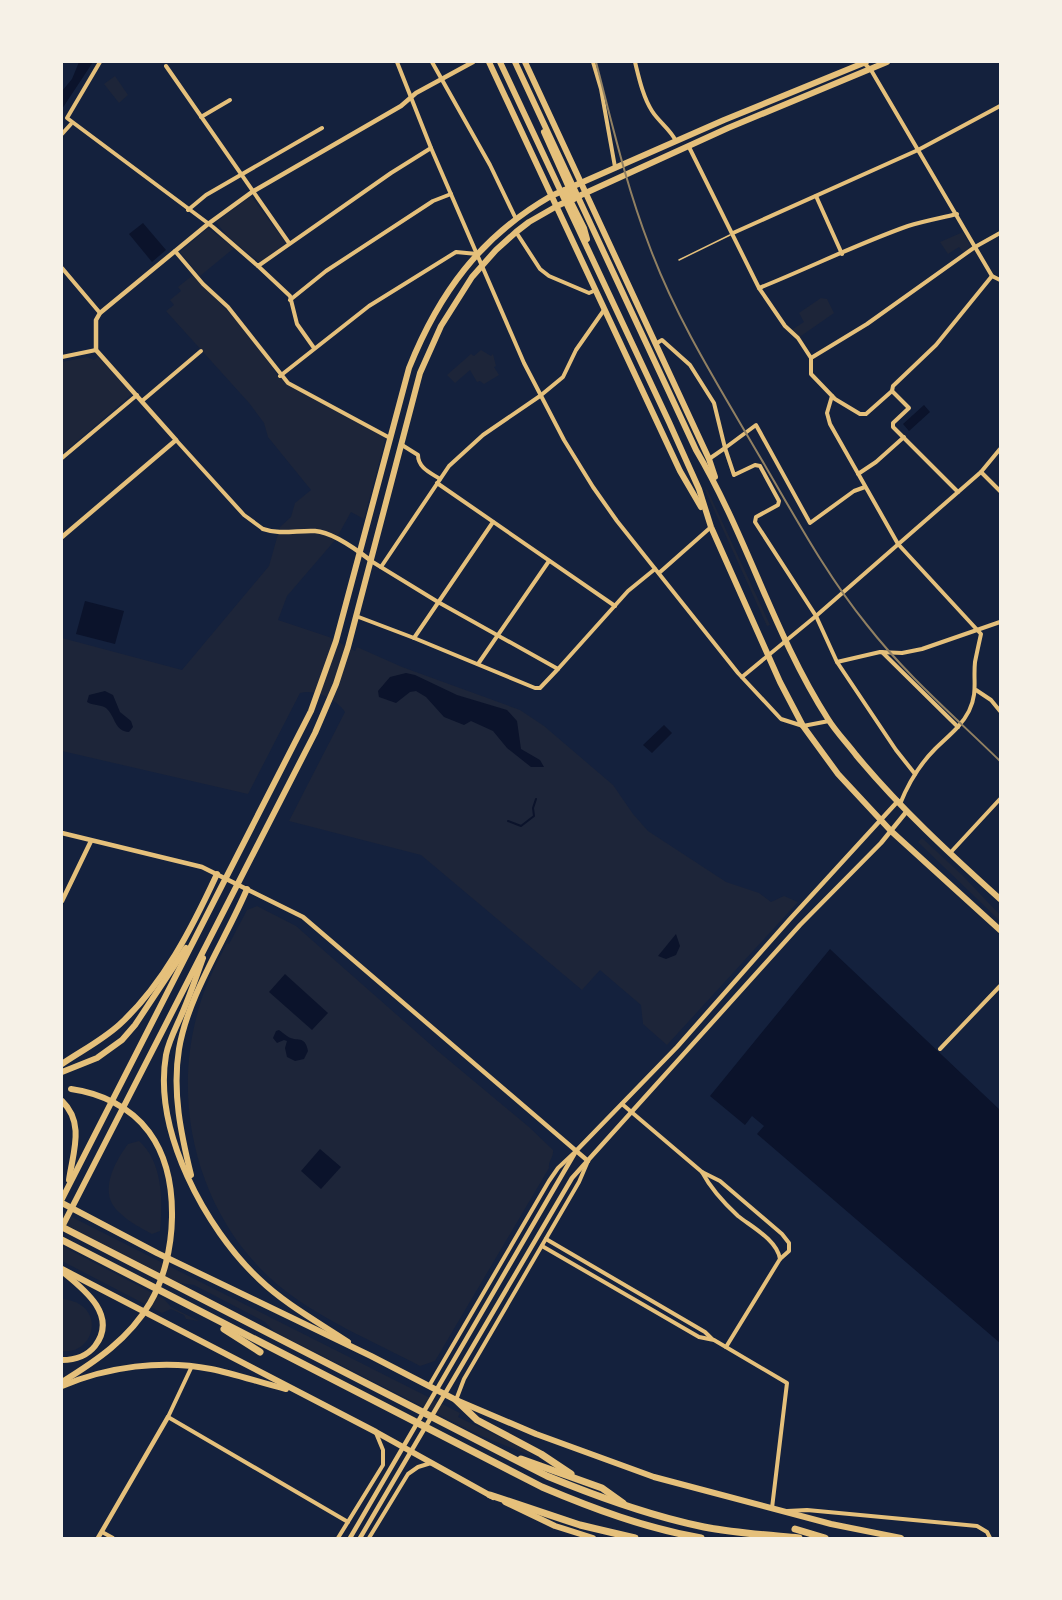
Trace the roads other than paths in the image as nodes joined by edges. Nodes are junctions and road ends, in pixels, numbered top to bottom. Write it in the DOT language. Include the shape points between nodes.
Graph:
graph roads {
  1 [pos="100,62"];
  2 [pos="397,62"];
  3 [pos="432,62"];
  4 [pos="473,62"];
  5 [pos="489,62"];
  6 [pos="500,62"];
  7 [pos="515,62"];
  8 [pos="525,62"];
  9 [pos="593,62"];
  10 [pos="635,62"];
  11 [pos="864,62"];
  12 [pos="887,62"];
  13 [pos="166,66"];
  14 [pos="870,70"];
  15 [pos="531,74"];
  16 [pos="442,80"];
  17 [pos="410,98"];
  18 [pos="230,100"];
  19 [pos="1000,106"];
  20 [pos="201,117"];
  21 [pos="71,124"];
  22 [pos="322,128"];
  23 [pos="62,134"];
  24 [pos="676,141"];
  25 [pos="689,146"];
  26 [pos="431,148"];
  27 [pos="918,150"];
  28 [pos="615,167"];
  29 [pos="241,175"];
  30 [pos="582,182"];
  31 [pos="567,190"];
  32 [pos="252,192"];
  33 [pos="587,192"];
  34 [pos="451,194"];
  35 [pos="551,196"];
  36 [pos="816,196"];
  37 [pos="572,200"];
  38 [pos="557,206"];
  39 [pos="188,210"];
  40 [pos="957,214"];
  41 [pos="516,219"];
  42 [pos="208,224"];
  43 [pos="516,232"];
  44 [pos="733,233"];
  45 [pos="1000,233"];
  46 [pos="289,243"];
  47 [pos="975,247"];
  48 [pos="175,251"];
  49 [pos="478,254"];
  50 [pos="842,254"];
  51 [pos="680,260"];
  52 [pos="258,266"];
  53 [pos="481,267"];
  54 [pos="62,268"];
  55 [pos="992,276"];
  56 [pos="1000,280"];
  57 [pos="592,281"];
  58 [pos="759,288"];
  59 [pos="596,290"];
  60 [pos="290,300"];
  61 [pos="605,309"];
  62 [pos="100,314"];
  63 [pos="657,343"];
  64 [pos="314,348"];
  65 [pos="96,350"];
  66 [pos="201,351"];
  67 [pos="62,357"];
  68 [pos="810,358"];
  69 [pos="280,376"];
  70 [pos="892,390"];
  71 [pos="137,395"];
  72 [pos="540,396"];
  73 [pos="832,396"];
  74 [pos="142,401"];
  75 [pos="903,437"];
  76 [pos="391,438"];
  77 [pos="176,440"];
  78 [pos="402,445"];
  79 [pos="725,448"];
  80 [pos="1000,449"];
  81 [pos="62,458"];
  82 [pos="709,459"];
  83 [pos="981,472"];
  84 [pos="858,474"];
  85 [pos="439,481"];
  86 [pos="717,486"];
  87 [pos="865,487"];
  88 [pos="1000,491"];
  89 [pos="958,492"];
  90 [pos="707,518"];
  91 [pos="493,522"];
  92 [pos="711,527"];
  93 [pos="263,529"];
  94 [pos="62,537"];
  95 [pos="898,544"];
  96 [pos="359,551"];
  97 [pos="370,560"];
  98 [pos="549,561"];
  99 [pos="381,567"];
  100 [pos="657,571"];
  101 [pos="438,602"];
  102 [pos="615,606"];
  103 [pos="355,616"];
  104 [pos="816,616"];
  105 [pos="1000,622"];
  106 [pos="977,630"];
  107 [pos="498,635"];
  108 [pos="414,638"];
  109 [pos="786,640"];
  110 [pos="882,652"];
  111 [pos="768,655"];
  112 [pos="837,662"];
  113 [pos="477,664"];
  114 [pos="558,669"];
  115 [pos="742,677"];
  116 [pos="976,690"];
  117 [pos="1000,711"];
  118 [pos="830,721"];
  119 [pos="803,726"];
  120 [pos="958,727"];
  121 [pos="915,774"];
  122 [pos="1000,799"];
  123 [pos="899,803"];
  124 [pos="907,811"];
  125 [pos="881,821"];
  126 [pos="891,831"];
  127 [pos="62,833"];
  128 [pos="91,841"];
  129 [pos="951,852"];
  130 [pos="216,874"];
  131 [pos="247,889"];
  132 [pos="1000,899"];
  133 [pos="62,901"];
  134 [pos="201,925"];
  135 [pos="1000,930"];
  136 [pos="213,932"];
  137 [pos="1000,986"];
  138 [pos="940,1049"];
  139 [pos="62,1064"];
  140 [pos="62,1072"];
  141 [pos="71,1089"];
  142 [pos="62,1101"];
  143 [pos="622,1104"];
  144 [pos="632,1112"];
  145 [pos="576,1151"];
  146 [pos="588,1161"];
  147 [pos="702,1172"];
  148 [pos="68,1186"];
  149 [pos="195,1188"];
  150 [pos="62,1201"];
  151 [pos="62,1227"];
  152 [pos="546,1239"];
  153 [pos="62,1240"];
  154 [pos="542,1246"];
  155 [pos="780,1259"];
  156 [pos="62,1270"];
  157 [pos="192,1308"];
  158 [pos="714,1340"];
  159 [pos="726,1347"];
  160 [pos="260,1352"];
  161 [pos="371,1356"];
  162 [pos="62,1360"];
  163 [pos="192,1366"];
  164 [pos="62,1384"];
  165 [pos="429,1386"];
  166 [pos="295,1391"];
  167 [pos="456,1400"];
  168 [pos="168,1417"];
  169 [pos="376,1432"];
  170 [pos="488,1447"];
  171 [pos="431,1462"];
  172 [pos="575,1478"];
  173 [pos="490,1495"];
  174 [pos="628,1506"];
  175 [pos="772,1508"];
  176 [pos="782,1511"];
  177 [pos="348,1521"];
  178 [pos="795,1529"];
  179 [pos="102,1532"];
  180 [pos="98,1539"];
  181 [pos="113,1539"];
  182 [pos="338,1539"];
  183 [pos="350,1539"];
  184 [pos="360,1539"];
  185 [pos="369,1539"];
  186 [pos="593,1539"];
  187 [pos="635,1539"];
  188 [pos="701,1539"];
  189 [pos="799,1539"];
  190 [pos="825,1539"];
  191 [pos="901,1539"];
  192 [pos="990,1539"];
  1 -- 21 [label="street" via="66,118"];
  2 -- 17 [label="street"];
  3 -- 16 [label="street"];
  4 -- 16 [label="street"];
  5 -- 35 [label="main road"];
  6 -- 90 [label="main road" via="699,489"];
  7 -- 86 [label="main road" via="696,450"];
  8 -- 15 [label="main road"];
  9 -- 28 [label="street"];
  10 -- 24 [label="street" via="651,110"];
  11 -- 14 [label="street"];
  11 -- 24 [label="main road"];
  12 -- 14 [label="main road"];
  13 -- 20 [label="street"];
  14 -- 25 [label="main road"];
  14 -- 27 [label="street"];
  15 -- 30 [label="main road"];
  15 -- 31 [label="main road" via="530,90"];
  16 -- 17 [label="street"];
  16 -- 41 [label="street"];
  17 -- 26 [label="street"];
  17 -- 32 [label="street"];
  18 -- 20 [label="street"];
  19 -- 27 [label="street"];
  20 -- 29 [label="street"];
  21 -- 23 [label="street"];
  21 -- 39 [label="street"];
  22 -- 29 [label="street"];
  24 -- 28 [label="main road"];
  25 -- 33 [label="main road"];
  25 -- 44 [label="street"];
  26 -- 34 [label="street"];
  26 -- 46 [label="street"];
  27 -- 36 [label="street"];
  27 -- 40 [label="street"];
  28 -- 30 [label="main road"];
  29 -- 32 [label="street"];
  29 -- 39 [label="street"];
  30 -- 31 [label="main road"];
  30 -- 33 [label="main road"];
  31 -- 35 [label="main road"];
  31 -- 37 [label="main road"];
  32 -- 42 [label="street"];
  32 -- 46 [label="street"];
  33 -- 37 [label="main road"];
  33 -- 63 [label="main road"];
  34 -- 49 [label="street"];
  34 -- 60 [label="street" via="433,201 326,271"];
  35 -- 38 [label="main road"];
  35 -- 41 [label="main road"];
  36 -- 44 [label="street"];
  36 -- 50 [label="street"];
  37 -- 38 [label="main road"];
  37 -- 57 [label="main road" via="584,228"];
  38 -- 43 [label="main road"];
  38 -- 57 [label="main road"];
  39 -- 42 [label="street"];
  40 -- 47 [label="street"];
  40 -- 50 [label="street" via="910,225"];
  41 -- 49 [label="main road"];
  42 -- 48 [label="street"];
  42 -- 52 [label="street"];
  43 -- 53 [label="main road"];
  43 -- 59 [label="street" via="534,262 549,276 589,293"];
  44 -- 51 [label="lane"];
  44 -- 58 [label="street"];
  45 -- 47 [label="street"];
  46 -- 52 [label="street"];
  47 -- 55 [label="street"];
  47 -- 68 [label="street" via="875,318"];
  48 -- 62 [label="street"];
  48 -- 69 [label="street" via="228,307"];
  49 -- 53 [label="street"];
  49 -- 64 [label="street" via="456,252 369,306"];
  49 -- 76 [label="main road" via="441,300 418,344"];
  50 -- 58 [label="street"];
  52 -- 60 [label="street"];
  53 -- 72 [label="street"];
  53 -- 78 [label="main road" via="459,296 430,348"];
  54 -- 62 [label="street"];
  55 -- 56 [label="street"];
  55 -- 70 [label="street" via="936,345"];
  57 -- 59 [label="main road"];
  58 -- 68 [label="street"];
  59 -- 61 [label="main road"];
  60 -- 64 [label="street" via="297,324"];
  61 -- 72 [label="street" via="576,350 563,378"];
  61 -- 90 [label="main road" via="680,471"];
  62 -- 65 [label="street" via="96,320"];
  63 -- 79 [label="street" via="663,340 690,365 714,403"];
  63 -- 82 [label="main road"];
  64 -- 69 [label="street"];
  65 -- 67 [label="street"];
  65 -- 71 [label="street"];
  66 -- 74 [label="street"];
  68 -- 73 [label="street" via="812,374"];
  69 -- 76 [label="street"];
  70 -- 73 [label="street" via="866,414 844,406"];
  70 -- 75 [label="street" via="908,407 893,423"];
  71 -- 74 [label="street"];
  71 -- 81 [label="street"];
  72 -- 85 [label="street" via="483,435 449,466"];
  72 -- 100 [label="street" via="593,487"];
  73 -- 84 [label="street" via="828,420"];
  74 -- 77 [label="street"];
  75 -- 84 [label="street"];
  75 -- 89 [label="street"];
  76 -- 96 [label="main road"];
  77 -- 93 [label="street" via="244,515"];
  77 -- 94 [label="street"];
  78 -- 85 [label="street" via="418,455 422,467"];
  78 -- 97 [label="main road"];
  79 -- 82 [label="street"];
  79 -- 87 [label="street" via="756,425 810,523"];
  79 -- 104 [label="street" via="734,475 760,466 779,500 756,517 756,522"];
  80 -- 83 [label="street"];
  82 -- 86 [label="main road"];
  83 -- 88 [label="street"];
  83 -- 89 [label="street"];
  84 -- 87 [label="street"];
  85 -- 91 [label="street"];
  85 -- 99 [label="street"];
  86 -- 109 [label="main road"];
  87 -- 95 [label="street"];
  89 -- 95 [label="street"];
  90 -- 92 [label="main road"];
  91 -- 98 [label="street"];
  91 -- 101 [label="street"];
  92 -- 100 [label="street"];
  92 -- 111 [label="main road"];
  93 -- 96 [label="street" via="321,532"];
  95 -- 104 [label="street"];
  95 -- 106 [label="street"];
  96 -- 97 [label="street"];
  96 -- 134 [label="main road" via="336,641 311,711"];
  97 -- 99 [label="street"];
  97 -- 103 [label="main road"];
  98 -- 102 [label="street"];
  98 -- 107 [label="street"];
  99 -- 101 [label="street"];
  100 -- 102 [label="street" via="628,591"];
  100 -- 115 [label="street"];
  101 -- 107 [label="street"];
  101 -- 108 [label="street"];
  102 -- 114 [label="street"];
  103 -- 108 [label="street"];
  103 -- 136 [label="main road" via="336,684 315,732"];
  104 -- 109 [label="street"];
  104 -- 112 [label="street"];
  105 -- 106 [label="street"];
  106 -- 110 [label="street" via="922,649"];
  106 -- 116 [label="street" via="981,634 975,663"];
  107 -- 113 [label="street"];
  107 -- 114 [label="street"];
  108 -- 113 [label="street"];
  109 -- 111 [label="street"];
  109 -- 118 [label="main road"];
  110 -- 112 [label="street"];
  110 -- 120 [label="street"];
  111 -- 115 [label="street"];
  111 -- 119 [label="main road"];
  112 -- 121 [label="street"];
  113 -- 114 [label="street" via="535,688 540,688"];
  115 -- 119 [label="street" via="781,718"];
  116 -- 117 [label="street"];
  116 -- 120 [label="street" via="969,712"];
  118 -- 119 [label="street"];
  118 -- 123 [label="main road"];
  119 -- 125 [label="main road" via="838,774"];
  120 -- 121 [label="street"];
  121 -- 123 [label="street"];
  122 -- 129 [label="street"];
  123 -- 124 [label="main road"];
  123 -- 125 [label="street"];
  124 -- 126 [label="street"];
  124 -- 129 [label="main road"];
  125 -- 126 [label="main road"];
  125 -- 143 [label="street"];
  126 -- 135 [label="main road"];
  126 -- 144 [label="street" via="800,925"];
  127 -- 128 [label="street"];
  128 -- 130 [label="street" via="202,867"];
  128 -- 133 [label="street"];
  129 -- 132 [label="main road"];
  130 -- 131 [label="street"];
  130 -- 139 [label="main road" via="154,986 108,1034"];
  131 -- 145 [label="street" via="303,917"];
  131 -- 149 [label="main road" via="193,1006 180,1048 178,1113"];
  134 -- 140 [label="main road" via="122,1040 97,1058"];
  134 -- 148 [label="main road"];
  136 -- 149 [label="main road" via="168,1047 164,1087 179,1154"];
  136 -- 151 [label="main road"];
  137 -- 138 [label="street"];
  141 -- 164 [label="main road" via="98,1095 118,1105 135,1117 153,1139 171,1197 172,1225 169,1252 156,1291 143,1314 125,1336"];
  142 -- 148 [label="main road" via="75,1124"];
  143 -- 144 [label="street"];
  143 -- 145 [label="street"];
  144 -- 146 [label="street"];
  144 -- 147 [label="street"];
  145 -- 146 [label="street"];
  145 -- 165 [label="street" via="549,1181"];
  145 -- 183 [label="street"];
  146 -- 152 [label="street"];
  146 -- 184 [label="street" via="572,1178"];
  147 -- 155 [label="street" via="725,1203 776,1247"];
  147 -- 155 [label="street" via="720,1181 786,1238 789,1251"];
  148 -- 150 [label="main road"];
  149 -- 161 [label="main road" via="230,1247 261,1281"];
  150 -- 161 [label="main road" via="157,1253"];
  151 -- 170 [label="highway"];
  152 -- 154 [label="street"];
  152 -- 158 [label="street"];
  153 -- 157 [label="highway"];
  154 -- 158 [label="street" via="699,1336"];
  154 -- 167 [label="street" via="464,1379"];
  155 -- 159 [label="street"];
  156 -- 162 [label="main road" via="91,1297 103,1323 92,1349 78,1358"];
  156 -- 166 [label="main road"];
  157 -- 160 [label="highway"];
  157 -- 188 [label="highway" via="542,1487 637,1524"];
  158 -- 159 [label="street"];
  159 -- 175 [label="street" via="787,1383"];
  161 -- 165 [label="main road"];
  163 -- 164 [label="main road" via="152,1365"];
  163 -- 166 [label="main road"];
  163 -- 168 [label="street"];
  165 -- 167 [label="main road"];
  166 -- 169 [label="main road"];
  167 -- 172 [label="highway" via="477,1420 541,1454"];
  167 -- 175 [label="main road" via="610,1462"];
  168 -- 177 [label="street"];
  168 -- 179 [label="street"];
  169 -- 171 [label="main road"];
  169 -- 177 [label="street" via="383,1450 383,1465"];
  170 -- 172 [label="highway"];
  170 -- 174 [label="highway" via="547,1476"];
  171 -- 173 [label="main road"];
  171 -- 185 [label="street" via="408,1474"];
  172 -- 174 [label="highway" via="602,1488"];
  173 -- 186 [label="main road"];
  173 -- 187 [label="highway"];
  174 -- 189 [label="highway" via="705,1527"];
  175 -- 176 [label="main road"];
  176 -- 191 [label="main road"];
  176 -- 192 [label="street" via="977,1526"];
  177 -- 182 [label="street"];
  178 -- 190 [label="highway"];
  179 -- 180 [label="street"];
  179 -- 181 [label="street"];
}
